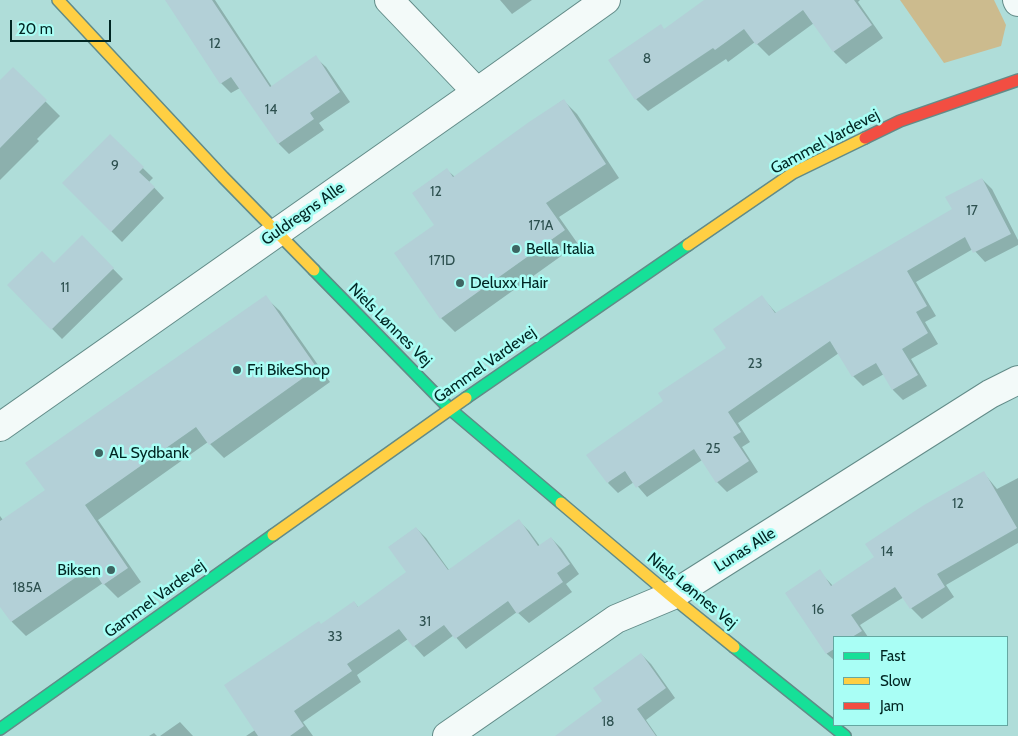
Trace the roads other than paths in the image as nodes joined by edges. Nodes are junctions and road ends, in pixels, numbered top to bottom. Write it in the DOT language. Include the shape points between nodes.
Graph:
graph roads {
  1 [pos="58,0"];
  2 [pos="389,0"];
  3 [pos="606,0"];
  4 [pos="1018,80"];
  5 [pos="477,92"];
  6 [pos="277,233"];
  7 [pos="1018,380"];
  8 [pos="450,409"];
  9 [pos="0,427"];
  10 [pos="671,596"];
  11 [pos="0,729"];
  12 [pos="447,736"];
  13 [pos="845,736"];
  1 -- 6 [label="street, Niels Lønnes Vej"];
  2 -- 5 [label="street"];
  3 -- 5 [label="street, Guldregns Alle"];
  4 -- 8 [label="street, Gammel Vardevej" via="900,121 794,173"];
  5 -- 6 [label="street, Guldregns Alle"];
  6 -- 8 [label="street, Niels Lønnes Vej"];
  6 -- 9 [label="street, Guldregns Alle"];
  7 -- 10 [label="street, Lunas Alle" via="990,394"];
  8 -- 10 [label="street, Niels Lønnes Vej"];
  8 -- 11 [label="street, Gammel Vardevej"];
  10 -- 12 [label="street, Lunas Alle" via="616,619"];
  10 -- 13 [label="street, Niels Lønnes Vej"];
}
